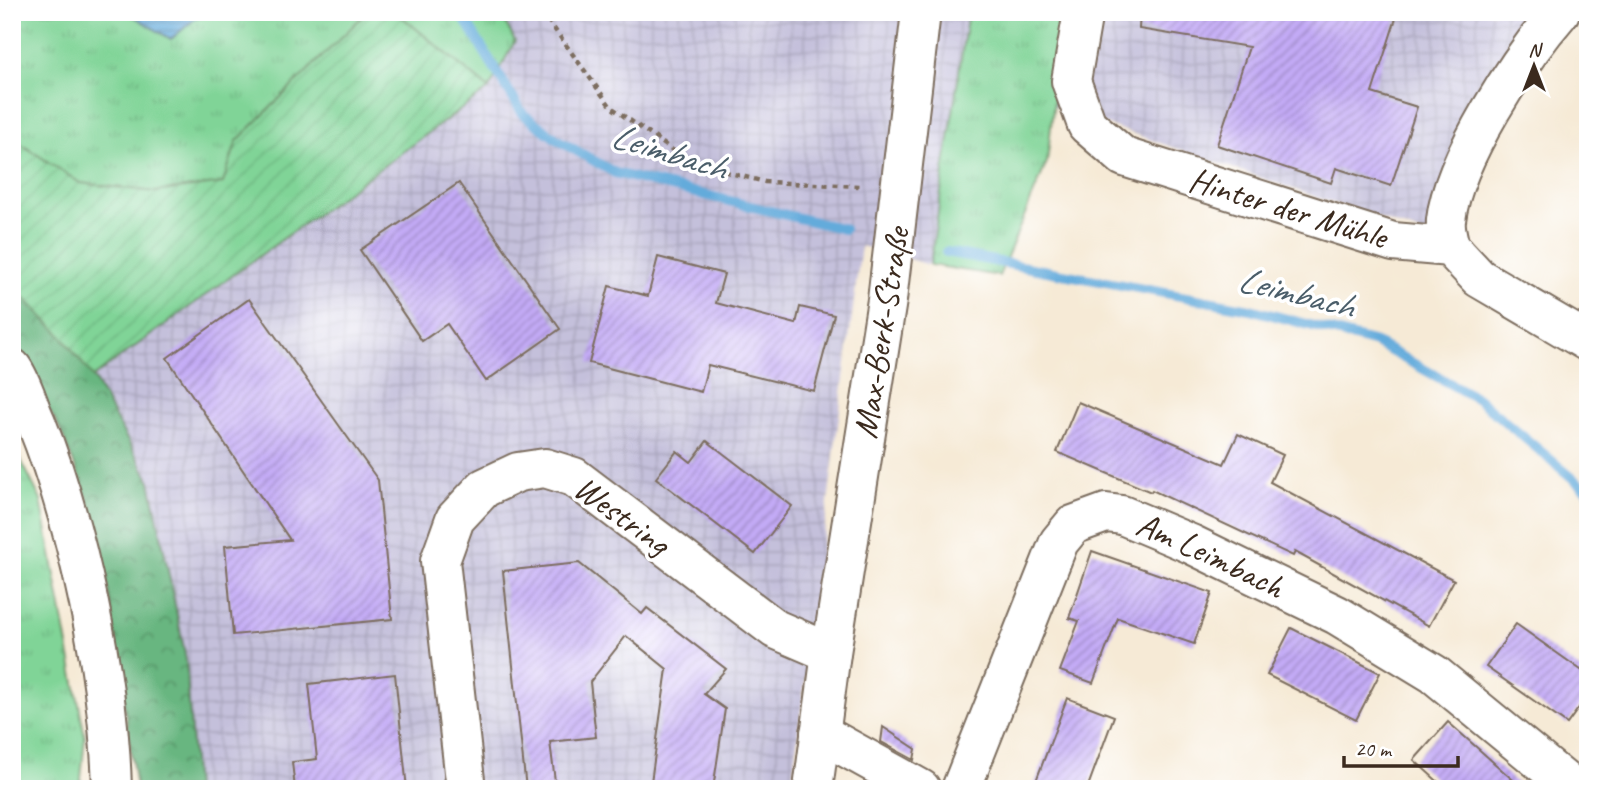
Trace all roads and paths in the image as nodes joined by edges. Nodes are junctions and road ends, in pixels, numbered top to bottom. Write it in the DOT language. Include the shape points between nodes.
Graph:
graph roads {
  1 [pos="542,12"];
  2 [pos="921,12"];
  3 [pos="1083,12"];
  4 [pos="1560,12"];
  5 [pos="902,191"];
  6 [pos="1450,247"];
  7 [pos="1588,342"];
  8 [pos="12,368"];
  9 [pos="831,653"];
  10 [pos="820,733"];
  11 [pos="112,789"];
  12 [pos="466,789"];
  13 [pos="813,789"];
  14 [pos="921,789"];
  15 [pos="961,789"];
  16 [pos="1574,789"];
  1 -- 5 [label="path" via="611,107 691,163 765,182"];
  2 -- 5 [label="main road, Max-Berk-Straße"];
  3 -- 6 [label="main road, Hinter der Mühle" via="1071,81 1087,125 1124,157 1393,242"];
  4 -- 6 [label="main road" via="1541,33 1493,109 1454,185 1446,222"];
  5 -- 9 [label="main road, Max-Berk-Straße"];
  6 -- 7 [label="main road" via="1479,278"];
  8 -- 11 [label="main road" via="55,470 86,599 111,733"];
  9 -- 10 [label="main road"];
  9 -- 12 [label="main road, Westring" via="775,629 574,477 545,468 518,471 484,488 455,519 440,561"];
  10 -- 13 [label="main road"];
  10 -- 14 [label="main road"];
  15 -- 16 [label="main road, Am Leimbach" via="1059,542 1073,525 1106,513 1122,515 1191,544 1337,615 1434,674"];
}
